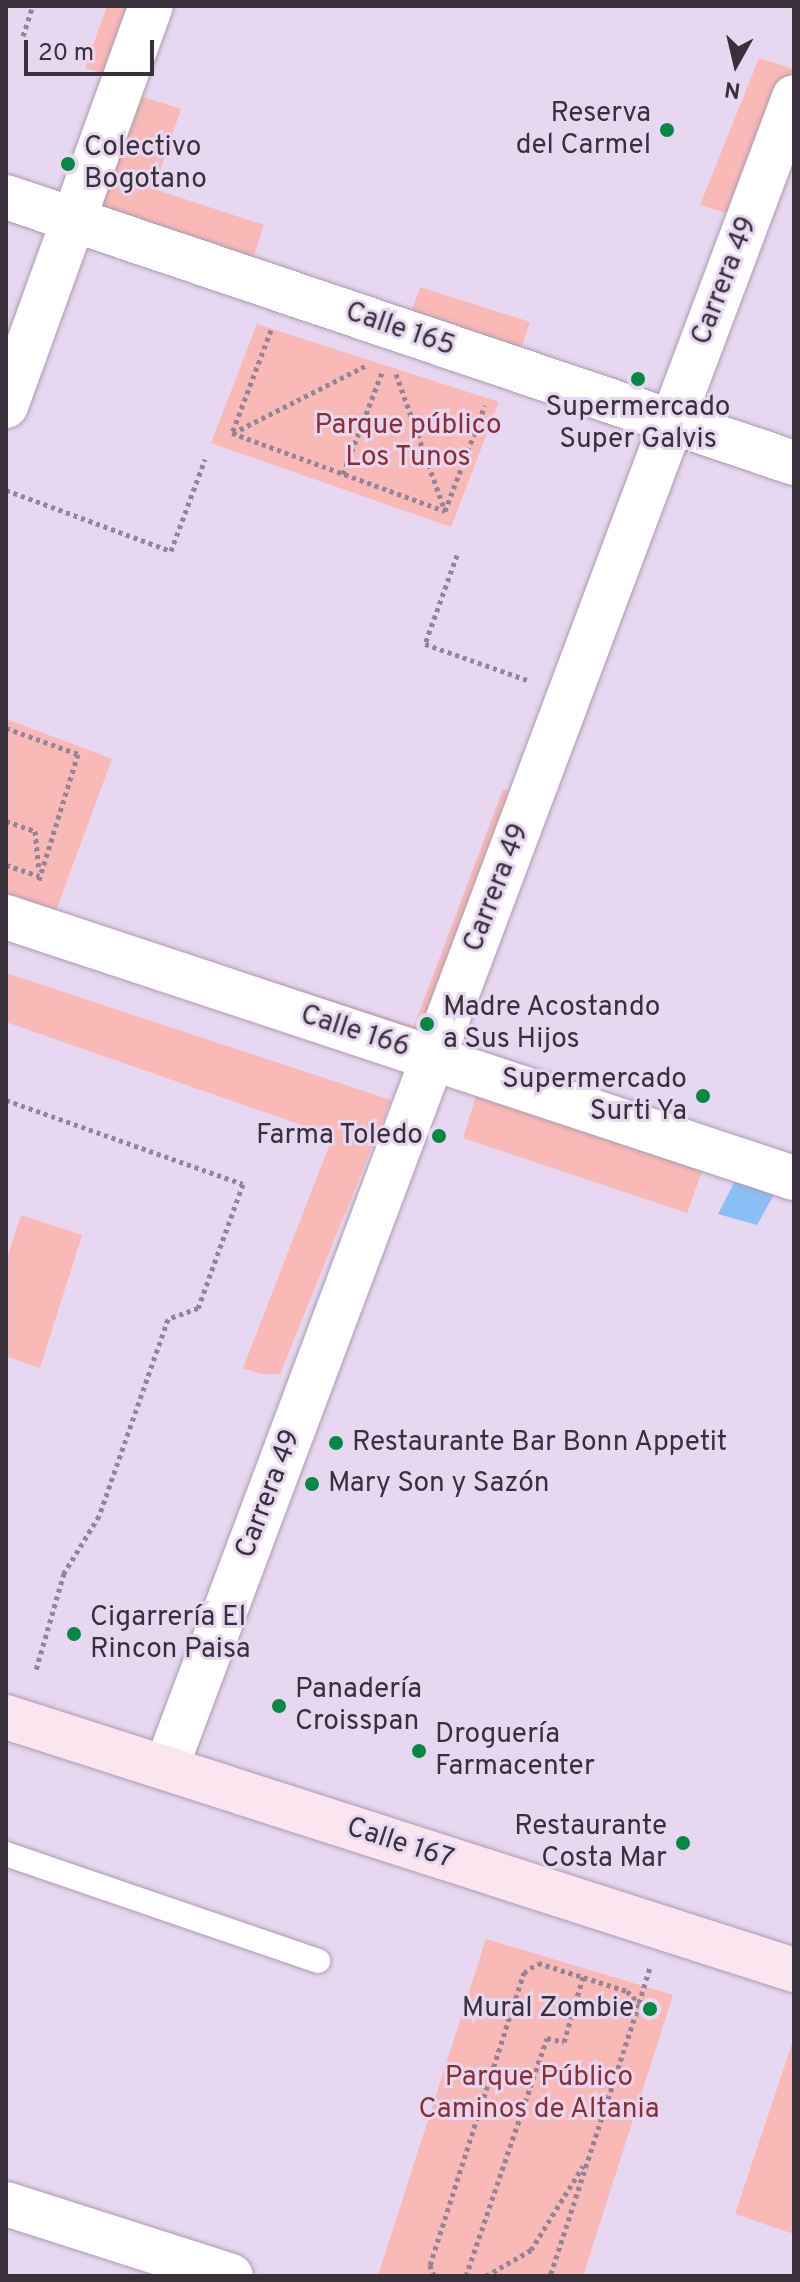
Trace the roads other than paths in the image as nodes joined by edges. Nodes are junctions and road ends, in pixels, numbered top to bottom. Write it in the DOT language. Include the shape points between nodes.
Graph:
graph roads {
  1 [pos="151,6"];
  2 [pos="794,97"];
  3 [pos="6,197"];
  4 [pos="73,220"];
  5 [pos="6,406"];
  6 [pos="672,422"];
  7 [pos="794,463"];
  8 [pos="6,917"];
  9 [pos="433,1057"];
  10 [pos="794,1178"];
  11 [pos="6,1717"];
  12 [pos="166,1768"];
  13 [pos="6,1854"];
  14 [pos="318,1961"];
  15 [pos="794,1970"];
  16 [pos="6,2204"];
  17 [pos="231,2276"];
  1 -- 4 [label="street"];
  2 -- 6 [label="street, Carrera 49"];
  3 -- 4 [label="street, Calle 165"];
  4 -- 5 [label="street"];
  4 -- 6 [label="street, Calle 165"];
  6 -- 7 [label="street, Calle 165"];
  6 -- 9 [label="street, Carrera 49"];
  8 -- 9 [label="street, Calle 166"];
  9 -- 10 [label="street, Calle 166"];
  9 -- 12 [label="street, Carrera 49"];
  11 -- 12 [label="street, Calle 167"];
  12 -- 15 [label="street, Calle 167"];
  13 -- 14 [label="lane"];
  16 -- 17 [label="street"];
}
